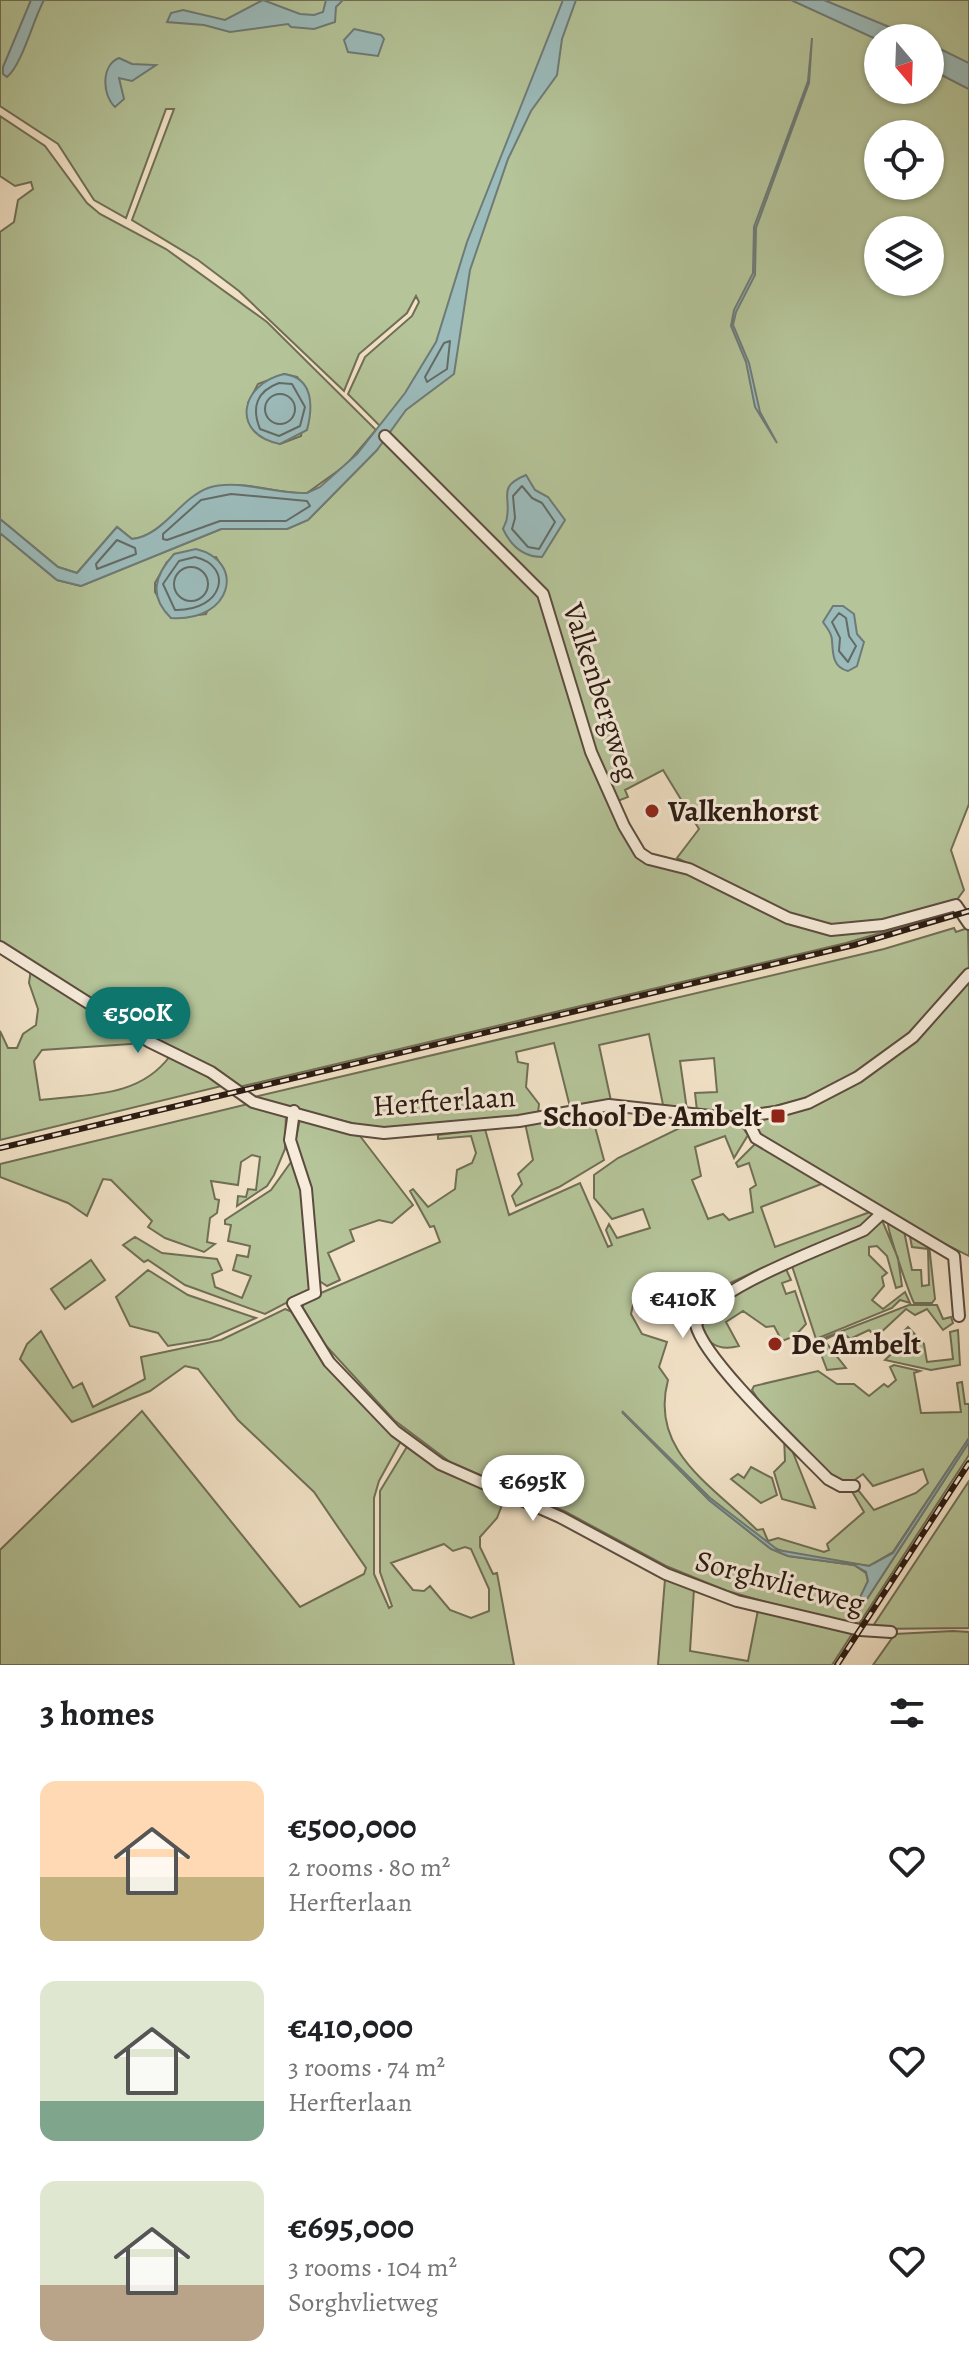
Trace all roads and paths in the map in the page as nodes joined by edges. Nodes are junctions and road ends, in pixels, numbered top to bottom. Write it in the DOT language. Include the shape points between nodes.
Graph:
graph roads {
  1 [pos="385,436"];
  2 [pos="969,924"];
  3 [pos="0,947"];
  4 [pos="969,974"];
  5 [pos="294,1111"];
  6 [pos="746,1118"];
  7 [pos="880,1215"];
  8 [pos="959,1316"];
  9 [pos="854,1486"];
  10 [pos="891,1632"];
  1 -- 2 [label="street, Valkenbergweg" via="543,594 591,752 640,853 689,869 821,929 861,930 956,905"];
  3 -- 5 [label="street, Herfterlaan" via="150,1042 211,1072 248,1100"];
  4 -- 6 [label="street, Herfterlaan" via="913,1037 858,1077 808,1103"];
  5 -- 6 [label="street, Herfterlaan" via="384,1133 519,1121 609,1105"];
  5 -- 10 [label="street, Sorghvlietweg" via="290,1140 306,1189 315,1293 293,1303 329,1362 395,1431 440,1464 560,1517 666,1574 750,1604 865,1631"];
  6 -- 7 [label="street" via="756,1138"];
  7 -- 8 [label="street" via="954,1256"];
  7 -- 9 [label="street" via="864,1230 724,1294 703,1311 696,1325 735,1383 828,1479"];
}
